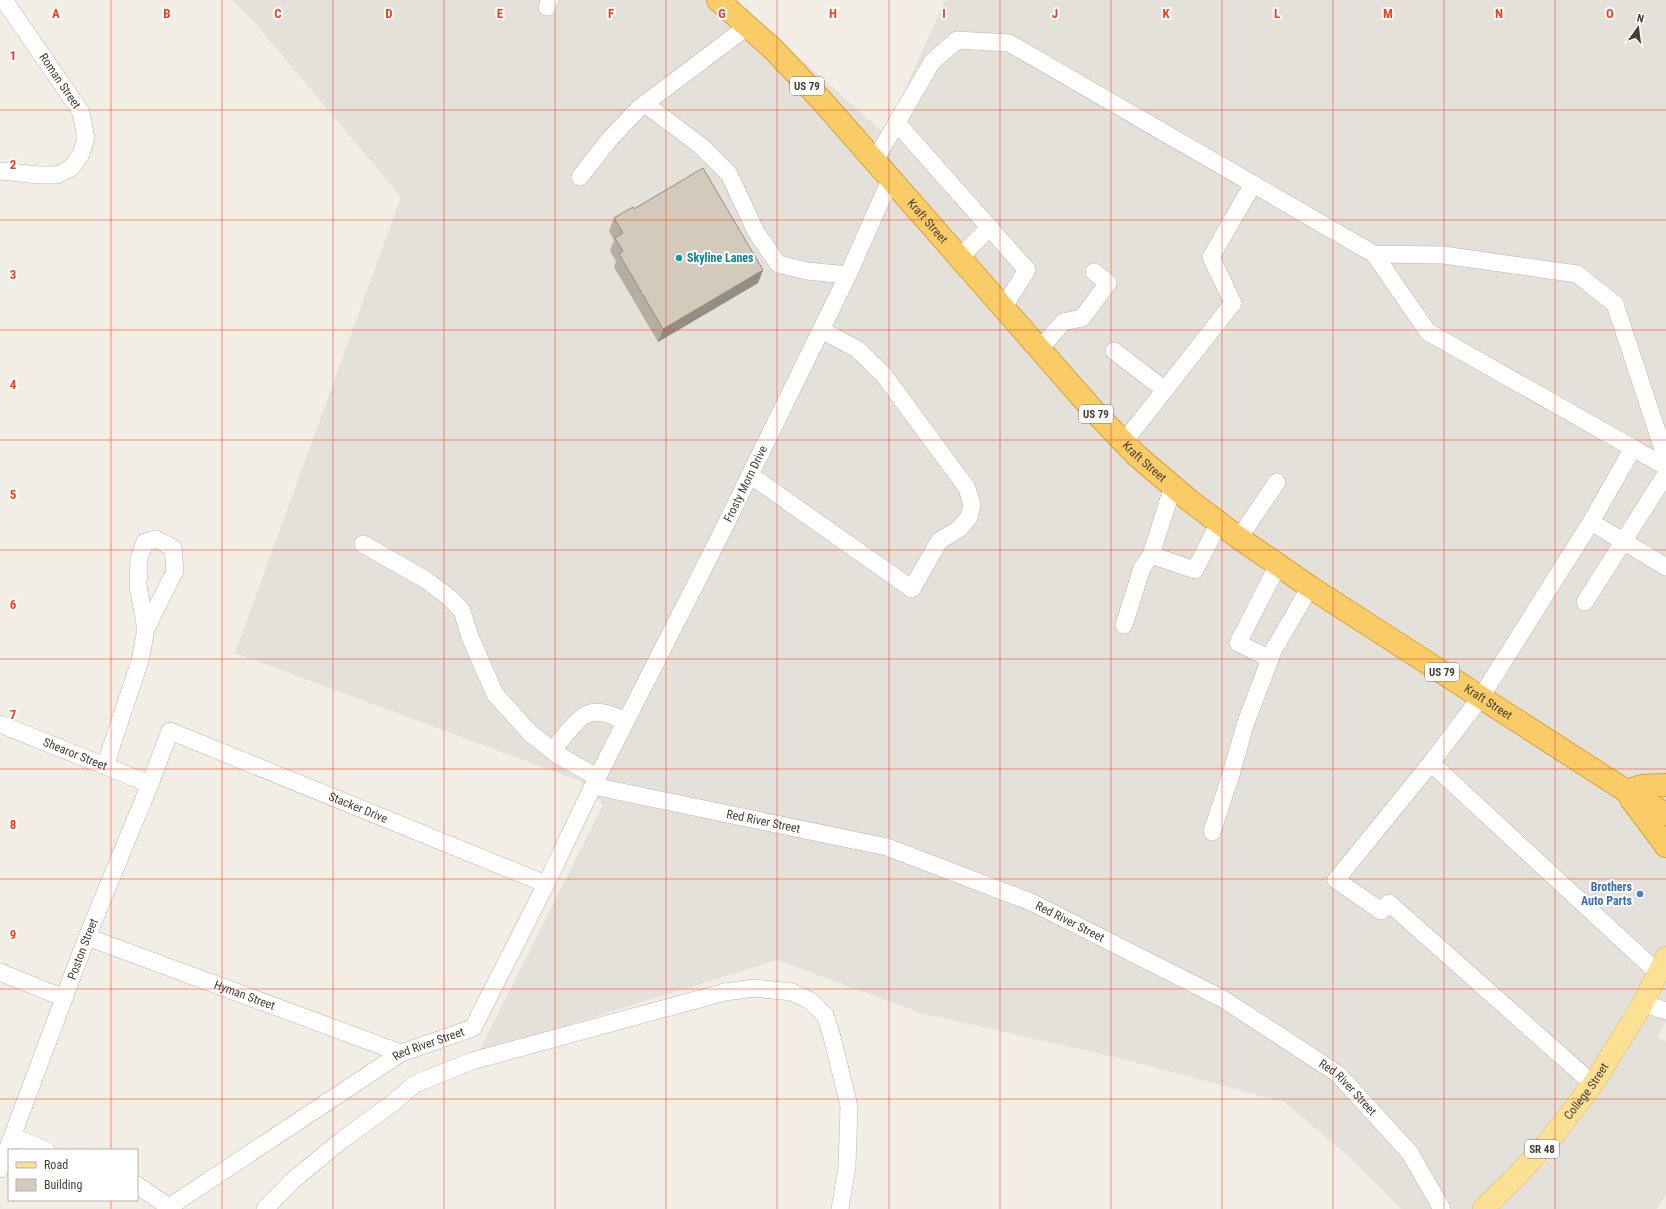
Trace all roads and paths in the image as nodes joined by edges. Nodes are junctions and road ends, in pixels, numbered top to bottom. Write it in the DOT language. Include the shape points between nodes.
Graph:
graph roads {
  1 [pos="4,0"];
  2 [pos="718,0"];
  3 [pos="748,26"];
  4 [pos="644,104"];
  5 [pos="897,123"];
  6 [pos="875,160"];
  7 [pos="0,171"];
  8 [pos="580,177"];
  9 [pos="891,178"];
  10 [pos="1253,184"];
  11 [pos="990,227"];
  12 [pos="1374,254"];
  13 [pos="960,258"];
  14 [pos="1094,272"];
  15 [pos="848,275"];
  16 [pos="1003,308"];
  17 [pos="821,330"];
  18 [pos="1039,350"];
  19 [pos="1114,351"];
  20 [pos="1165,390"];
  21 [pos="1124,442"];
  22 [pos="1633,448"];
  23 [pos="1666,458"];
  24 [pos="1666,474"];
  25 [pos="750,475"];
  26 [pos="1277,482"];
  27 [pos="1173,486"];
  28 [pos="1591,522"];
  29 [pos="1219,523"];
  30 [pos="1239,538"];
  31 [pos="1623,541"];
  32 [pos="363,544"];
  33 [pos="1151,556"];
  34 [pos="1278,565"];
  35 [pos="1666,567"];
  36 [pos="1310,587"];
  37 [pos="1585,602"];
  38 [pos="1124,624"];
  39 [pos="146,629"];
  40 [pos="1270,659"];
  41 [pos="1481,697"];
  42 [pos="626,721"];
  43 [pos="0,724"];
  44 [pos="170,731"];
  45 [pos="552,751"];
  46 [pos="1431,763"];
  47 [pos="105,766"];
  48 [pos="595,781"];
  49 [pos="150,784"];
  50 [pos="1666,785"];
  51 [pos="1626,791"];
  52 [pos="1666,814"];
  53 [pos="1212,832"];
  54 [pos="1666,846"];
  55 [pos="546,884"];
  56 [pos="87,937"];
  57 [pos="1662,965"];
  58 [pos="0,972"];
  59 [pos="64,998"];
  60 [pos="1643,1003"];
  61 [pos="1666,1011"];
  62 [pos="401,1052"];
  63 [pos="1593,1084"];
  64 [pos="13,1137"];
  65 [pos="8,1149"];
  66 [pos="8,1149"];
  67 [pos="43,1149"];
  68 [pos="0,1169"];
  69 [pos="138,1185"];
  70 [pos="167,1208"];
  71 [pos="265,1209"];
  72 [pos="840,1209"];
  73 [pos="1442,1209"];
  74 [pos="1483,1209"];
  1 -- 7 [label="street, Roman Street" via="81,112 86,138 75,163 57,175"];
  2 -- 3 [label="highway, Kraft Street / US 79"];
  3 -- 4 [label="street"];
  3 -- 6 [label="highway, Kraft Street / US 79" via="773,49"];
  4 -- 8 [label="street" via="608,141"];
  4 -- 15 [label="street" via="701,146 728,174 756,232 778,264 807,271"];
  5 -- 6 [label="street"];
  5 -- 10 [label="street" via="932,62 956,40 1009,43"];
  5 -- 11 [label="street"];
  6 -- 9 [label="highway, Kraft Street / US 79"];
  9 -- 13 [label="highway, Kraft Street / US 79"];
  9 -- 15 [label="street, Frosty Morn Drive"];
  10 -- 12 [label="street"];
  10 -- 20 [label="street" via="1211,257 1233,303"];
  11 -- 13 [label="street"];
  11 -- 16 [label="street" via="1027,270"];
  12 -- 22 [label="street" via="1428,332"];
  12 -- 23 [label="street" via="1443,255 1577,274 1615,304"];
  13 -- 16 [label="highway, Kraft Street / US 79"];
  14 -- 18 [label="street" via="1108,283 1082,318 1063,322"];
  15 -- 17 [label="street, Frosty Morn Drive"];
  16 -- 18 [label="highway, Kraft Street / US 79"];
  17 -- 25 [label="street, Frosty Morn Drive"];
  17 -- 25 [label="street" via="857,349 883,374 967,488 972,504 969,517 959,529 940,541 912,589"];
  18 -- 21 [label="highway, Kraft Street / US 79"];
  19 -- 20 [label="street"];
  20 -- 21 [label="street"];
  21 -- 27 [label="highway, Kraft Street / US 79"];
  22 -- 23 [label="street"];
  22 -- 28 [label="street"];
  24 -- 31 [label="street"];
  25 -- 42 [label="street, Frosty Morn Drive"];
  26 -- 30 [label="street"];
  27 -- 29 [label="highway, Kraft Street / US 79"];
  27 -- 33 [label="street"];
  28 -- 31 [label="street"];
  28 -- 41 [label="street"];
  29 -- 30 [label="highway, Kraft Street / US 79"];
  29 -- 33 [label="street" via="1195,570"];
  30 -- 34 [label="highway, Kraft Street / US 79"];
  31 -- 35 [label="street"];
  31 -- 37 [label="street"];
  32 -- 45 [label="street" via="426,580 450,598 462,611 470,637 495,694 530,733"];
  33 -- 38 [label="street" via="1142,568"];
  34 -- 36 [label="highway, Kraft Street / US 79"];
  34 -- 40 [label="street" via="1238,643"];
  36 -- 40 [label="street"];
  36 -- 41 [label="highway, Kraft Street / US 79"];
  39 -- 47 [label="street" via="140,661"];
  40 -- 53 [label="street" via="1245,725"];
  41 -- 46 [label="street"];
  41 -- 51 [label="highway, Kraft Street / US 79"];
  42 -- 45 [label="street" via="610,714 589,713 575,724"];
  42 -- 48 [label="street, Frosty Morn Drive"];
  43 -- 47 [label="street, Shearor Street"];
  44 -- 49 [label="street, Poston Street"];
  44 -- 55 [label="street, Stacker Drive"];
  45 -- 48 [label="street"];
  46 -- 57 [label="street"];
  46 -- 63 [label="street" via="1336,880 1381,911 1389,903"];
  47 -- 49 [label="street, Shearor Street"];
  48 -- 55 [label="street, Red River Street"];
  48 -- 73 [label="street, Red River Street" via="887,847 1031,902 1223,999 1338,1074 1410,1153"];
  49 -- 56 [label="street, Poston Street"];
  50 -- 51 [label="highway" via="1642,786"];
  51 -- 52 [label="highway, Kraft Street / US 79"];
  51 -- 54 [label="highway"];
  55 -- 62 [label="street, Red River Street" via="473,1028"];
  56 -- 59 [label="street, Poston Street"];
  56 -- 62 [label="street, Hyman Street"];
  57 -- 60 [label="main road, College Street / SR 48"];
  58 -- 59 [label="street"];
  59 -- 64 [label="street, Poston Street"];
  60 -- 61 [label="street"];
  60 -- 63 [label="main road, College Street / SR 48"];
  62 -- 70 [label="street, Red River Street"];
  63 -- 74 [label="main road, College Street / SR 48" via="1549,1141"];
  64 -- 66 [label="street, Poston Street"];
  64 -- 67 [label="street"];
  65 -- 68 [label="street, Poston Street"];
  69 -- 70 [label="street"];
  71 -- 72 [label="street" via="297,1176 415,1084 472,1061 725,992 754,988 792,992 809,1000 825,1015 849,1106 847,1167"];
}
